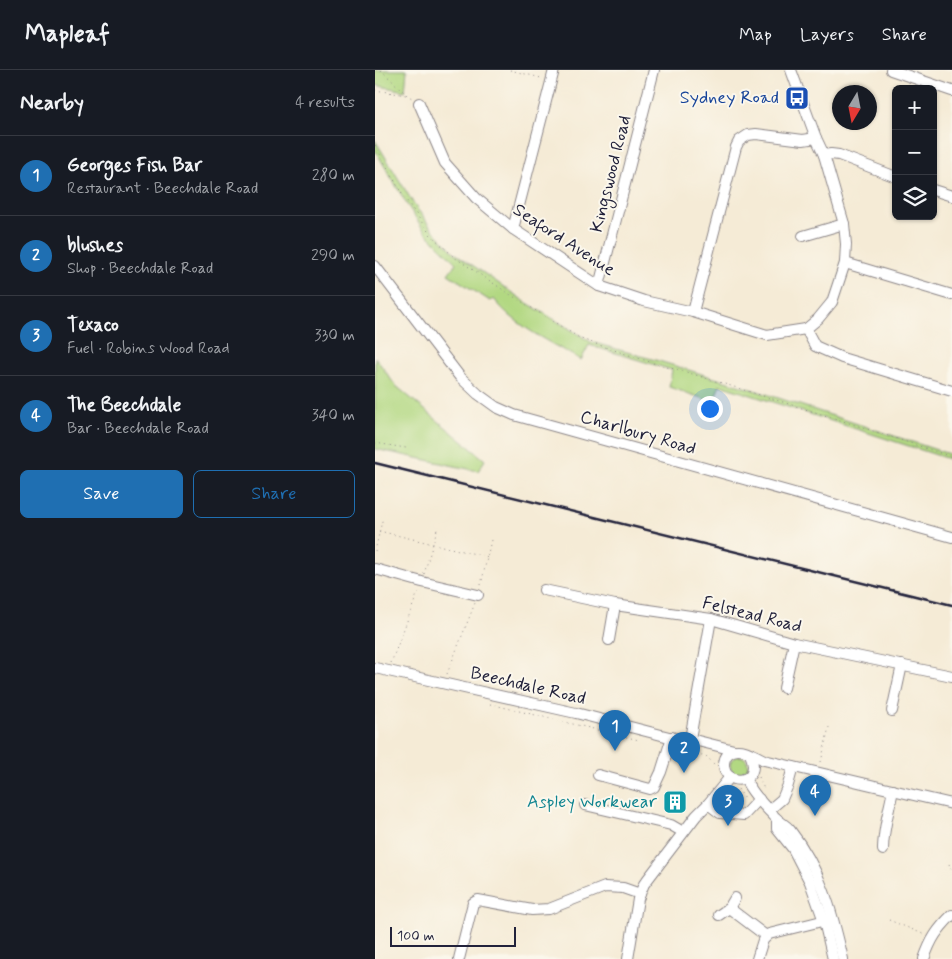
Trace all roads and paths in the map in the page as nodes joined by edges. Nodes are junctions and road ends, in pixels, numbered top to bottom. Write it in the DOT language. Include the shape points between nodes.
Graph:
graph roads {
  1 [pos="381,70"];
  2 [pos="510,70"];
  3 [pos="654,70"];
  4 [pos="791,70"];
  5 [pos="891,70"];
  6 [pos="553,75"];
  7 [pos="375,90"];
  8 [pos="952,91"];
  9 [pos="407,95"];
  10 [pos="419,103"];
  11 [pos="816,138"];
  12 [pos="375,146"];
  13 [pos="823,155"];
  14 [pos="892,175"];
  15 [pos="937,191"];
  16 [pos="952,196"];
  17 [pos="845,224"];
  18 [pos="513,229"];
  19 [pos="803,236"];
  20 [pos="845,263"];
  21 [pos="375,266"];
  22 [pos="599,286"];
  23 [pos="952,295"];
  24 [pos="693,312"];
  25 [pos="806,329"];
  26 [pos="952,391"];
  27 [pos="375,443"];
  28 [pos="406,448"];
  29 [pos="952,457"];
  30 [pos="383,516"];
  31 [pos="438,526"];
  32 [pos="379,531"];
  33 [pos="952,537"];
  34 [pos="491,540"];
  35 [pos="433,544"];
  36 [pos="375,551"];
  37 [pos="487,557"];
  38 [pos="375,569"];
  39 [pos="422,582"];
  40 [pos="544,590"];
  41 [pos="478,595"];
  42 [pos="615,605"];
  43 [pos="711,619"];
  44 [pos="609,640"];
  45 [pos="793,643"];
  46 [pos="391,663"];
  47 [pos="901,665"];
  48 [pos="375,668"];
  49 [pos="446,675"];
  50 [pos="952,676"];
  51 [pos="784,688"];
  52 [pos="486,703"];
  53 [pos="892,711"];
  54 [pos="829,727"];
  55 [pos="690,739"];
  56 [pos="645,741"];
  57 [pos="672,741"];
  58 [pos="734,750"];
  59 [pos="725,758"];
  60 [pos="756,759"];
  61 [pos="820,764"];
  62 [pos="715,766"];
  63 [pos="793,767"];
  64 [pos="761,774"];
  65 [pos="598,775"];
  66 [pos="730,777"];
  67 [pos="745,778"];
  68 [pos="734,787"];
  69 [pos="764,789"];
  70 [pos="893,790"];
  71 [pos="745,798"];
  72 [pos="759,799"];
  73 [pos="708,804"];
  74 [pos="952,804"];
  75 [pos="585,805"];
  76 [pos="769,810"];
  77 [pos="683,832"];
  78 [pos="883,850"];
  79 [pos="949,864"];
  80 [pos="952,871"];
  81 [pos="640,894"];
  82 [pos="735,898"];
  83 [pos="729,908"];
  84 [pos="719,914"];
  85 [pos="952,915"];
  86 [pos="829,919"];
  87 [pos="889,920"];
  88 [pos="766,936"];
  89 [pos="932,938"];
  90 [pos="459,959"];
  91 [pos="628,959"];
  92 [pos="757,959"];
  93 [pos="833,959"];
  94 [pos="843,959"];
  95 [pos="924,959"];
  1 -- 9 [label="path"];
  2 -- 6 [label="path"];
  3 -- 22 [label="street, Kingswood Road"];
  4 -- 11 [label="street"];
  5 -- 8 [label="street"];
  6 -- 18 [label="street"];
  7 -- 9 [label="path"];
  9 -- 10 [label="path"];
  10 -- 18 [label="street, Seaford Avenue" via="445,163 476,198"];
  11 -- 13 [label="street"];
  11 -- 24 [label="street" via="803,140 756,134 739,141"];
  12 -- 29 [label="path" via="402,194 430,234 454,257 581,340"];
  13 -- 14 [label="street" via="839,155"];
  13 -- 17 [label="street"];
  15 -- 16 [label="street"];
  17 -- 19 [label="street"];
  17 -- 20 [label="street"];
  18 -- 22 [label="street, Seaford Avenue"];
  20 -- 23 [label="street"];
  20 -- 25 [label="street" via="832,302"];
  21 -- 33 [label="street, Charlbury Road" via="460,377 496,407 524,418"];
  22 -- 24 [label="street, Seaford Avenue"];
  24 -- 25 [label="street, Seaford Avenue" via="767,335"];
  25 -- 26 [label="street" via="815,346 842,358"];
  27 -- 28 [label="path"];
  30 -- 32 [label="path"];
  31 -- 35 [label="path"];
  32 -- 35 [label="path"];
  32 -- 36 [label="path"];
  34 -- 37 [label="path"];
  35 -- 37 [label="path"];
  35 -- 39 [label="path"];
  37 -- 41 [label="path"];
  38 -- 39 [label="street"];
  39 -- 41 [label="street"];
  39 -- 46 [label="path"];
  40 -- 42 [label="street, Felstead Road"];
  41 -- 49 [label="path"];
  42 -- 43 [label="street, Felstead Road"];
  42 -- 44 [label="street"];
  43 -- 45 [label="street, Felstead Road"];
  43 -- 55 [label="street"];
  45 -- 47 [label="street, Felstead Road"];
  45 -- 51 [label="street"];
  47 -- 50 [label="street, Felstead Road"];
  47 -- 53 [label="street"];
  48 -- 57 [label="street, Beechdale Road" via="576,713"];
  52 -- 56 [label="path"];
  54 -- 61 [label="path"];
  55 -- 57 [label="street, Beechdale Road"];
  55 -- 58 [label="street, Beechdale Road"];
  57 -- 59 [label="street, Beechdale Road" via="718,753"];
  57 -- 62 [label="path" via="706,756"];
  57 -- 65 [label="street" via="657,782 650,789"];
  58 -- 59 [label="street"];
  58 -- 60 [label="street" via="742,750"];
  59 -- 66 [label="street" via="725,770"];
  60 -- 63 [label="street"];
  60 -- 67 [label="street" via="749,777"];
  63 -- 70 [label="street"];
  63 -- 76 [label="street" via="782,800"];
  64 -- 69 [label="path" via="759,778"];
  66 -- 67 [label="street" via="737,780"];
  66 -- 73 [label="street"];
  67 -- 72 [label="street"];
  68 -- 71 [label="path"];
  70 -- 74 [label="street"];
  70 -- 78 [label="street" via="886,819 888,837"];
  72 -- 73 [label="street" via="744,815 720,813"];
  72 -- 76 [label="street"];
  73 -- 77 [label="street"];
  75 -- 77 [label="street" via="671,825"];
  76 -- 86 [label="street" via="777,819 777,829 793,849"];
  77 -- 81 [label="street"];
  79 -- 80 [label="path"];
  81 -- 90 [label="street" via="605,886 549,909 532,910 478,900 473,903"];
  81 -- 91 [label="street"];
  82 -- 83 [label="street"];
  83 -- 84 [label="street"];
  83 -- 88 [label="street"];
  85 -- 89 [label="street"];
  86 -- 88 [label="street"];
  86 -- 93 [label="street"];
  86 -- 94 [label="street"];
  87 -- 89 [label="path"];
  88 -- 92 [label="street"];
  89 -- 95 [label="street"];
}
